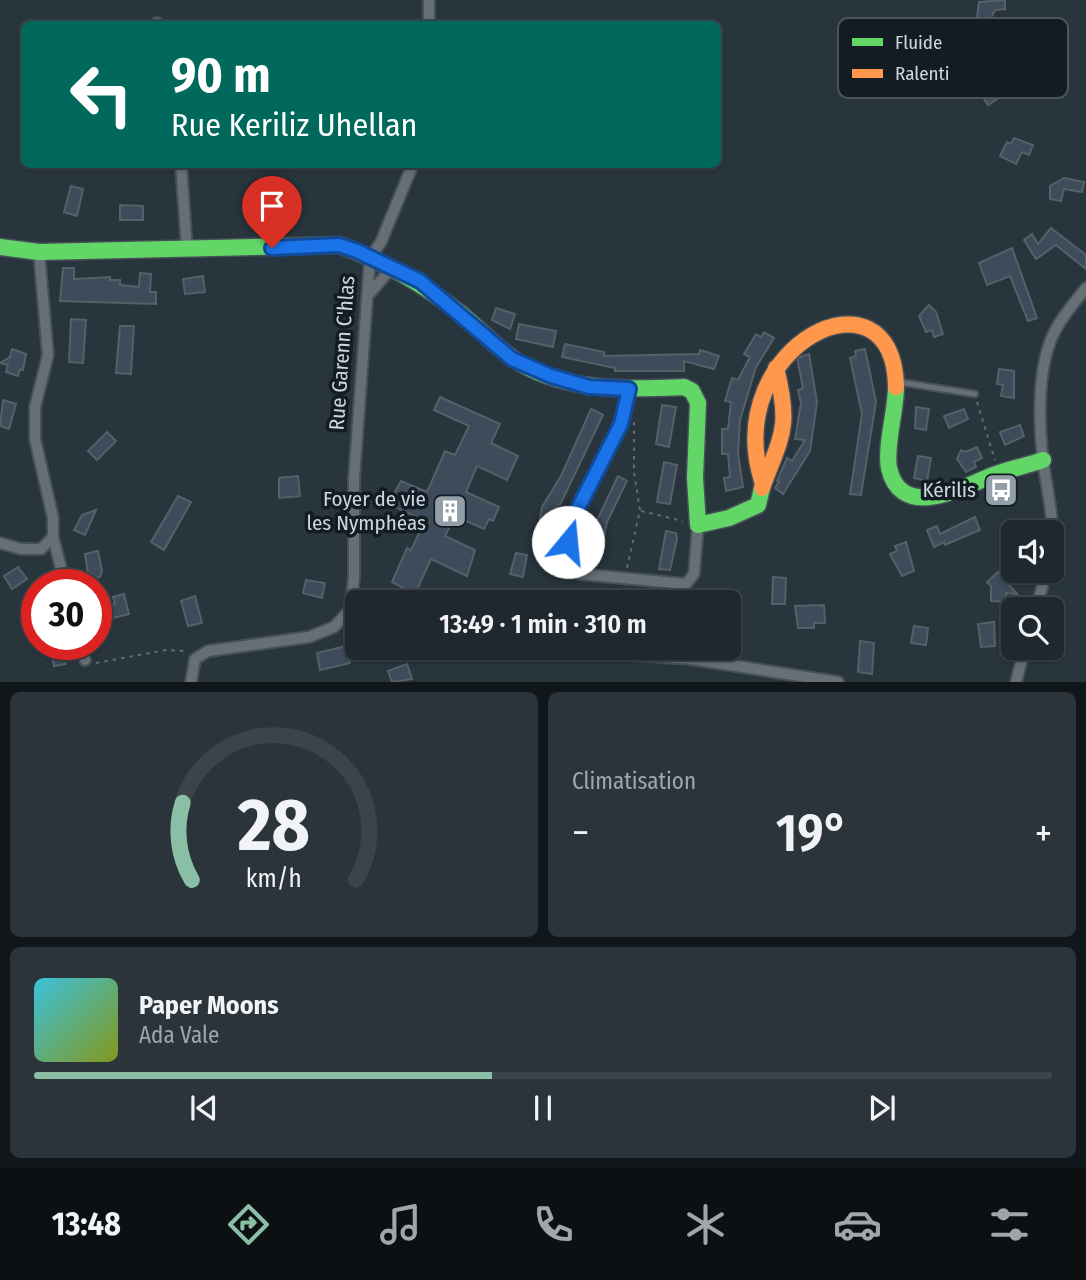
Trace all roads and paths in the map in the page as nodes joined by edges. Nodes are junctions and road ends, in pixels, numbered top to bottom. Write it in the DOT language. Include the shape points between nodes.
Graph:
graph roads {
  1 [pos="429,0"];
  2 [pos="429,21"];
  3 [pos="181,168"];
  4 [pos="411,168"];
  5 [pos="0,247"];
  6 [pos="187,250"];
  7 [pos="39,252"];
  8 [pos="370,258"];
  9 [pos="391,269"];
  10 [pos="1086,288"];
  11 [pos="367,296"];
  12 [pos="776,368"];
  13 [pos="896,381"];
  14 [pos="629,389"];
  15 [pos="975,394"];
  16 [pos="624,410"];
  17 [pos="1043,460"];
  18 [pos="1000,474"];
  19 [pos="762,481"];
  20 [pos="640,510"];
  21 [pos="1054,520"];
  22 [pos="698,525"];
  23 [pos="53,537"];
  24 [pos="0,543"];
  25 [pos="61,569"];
  26 [pos="624,580"];
  27 [pos="354,590"];
  28 [pos="345,617"];
  29 [pos="195,659"];
  30 [pos="85,660"];
  31 [pos="698,660"];
  32 [pos="1022,660"];
  33 [pos="191,681"];
  34 [pos="838,681"];
  35 [pos="1016,681"];
  1 -- 2 [label="street"];
  3 -- 6 [label="street"];
  4 -- 8 [label="street"];
  5 -- 7 [label="street, Rue Garenn C'hlas"];
  6 -- 7 [label="street, Rue Garenn C'hlas"];
  6 -- 8 [label="street, Rue Garenn C'hlas" via="339,245"];
  7 -- 23 [label="street" via="48,355 35,407 35,439"];
  8 -- 9 [label="street"];
  8 -- 11 [label="street, Rue Garenn C'hlas"];
  9 -- 11 [label="street"];
  9 -- 14 [label="street" via="420,281 512,359 589,387"];
  10 -- 17 [label="street" via="1050,342 1042,379"];
  11 -- 27 [label="street, Rue Garenn C'hlas" via="354,479"];
  12 -- 13 [label="street" via="789,349 816,335 863,326 883,338"];
  12 -- 19 [label="street" via="754,439 755,463"];
  12 -- 19 [label="street" via="786,428 777,457"];
  13 -- 15 [label="lane"];
  13 -- 18 [label="street" via="889,467 898,486 914,496 939,498"];
  14 -- 16 [label="street"];
  14 -- 22 [label="street" via="684,387 692,391 698,403"];
  15 -- 18 [label="path"];
  16 -- 20 [label="path" via="634,412 634,472"];
  16 -- 26 [label="street" via="572,520 564,564 580,574"];
  17 -- 18 [label="street"];
  17 -- 21 [label="street"];
  19 -- 22 [label="street" via="758,505"];
  20 -- 22 [label="path"];
  20 -- 26 [label="path"];
  22 -- 26 [label="street" via="694,574 686,584"];
  23 -- 24 [label="street" via="41,549"];
  23 -- 25 [label="street"];
  28 -- 29 [label="street" via="310,637 208,652"];
  29 -- 30 [label="path" via="185,650 175,650 90,664"];
  29 -- 33 [label="street"];
  31 -- 34 [label="street"];
  32 -- 35 [label="street"];
}
